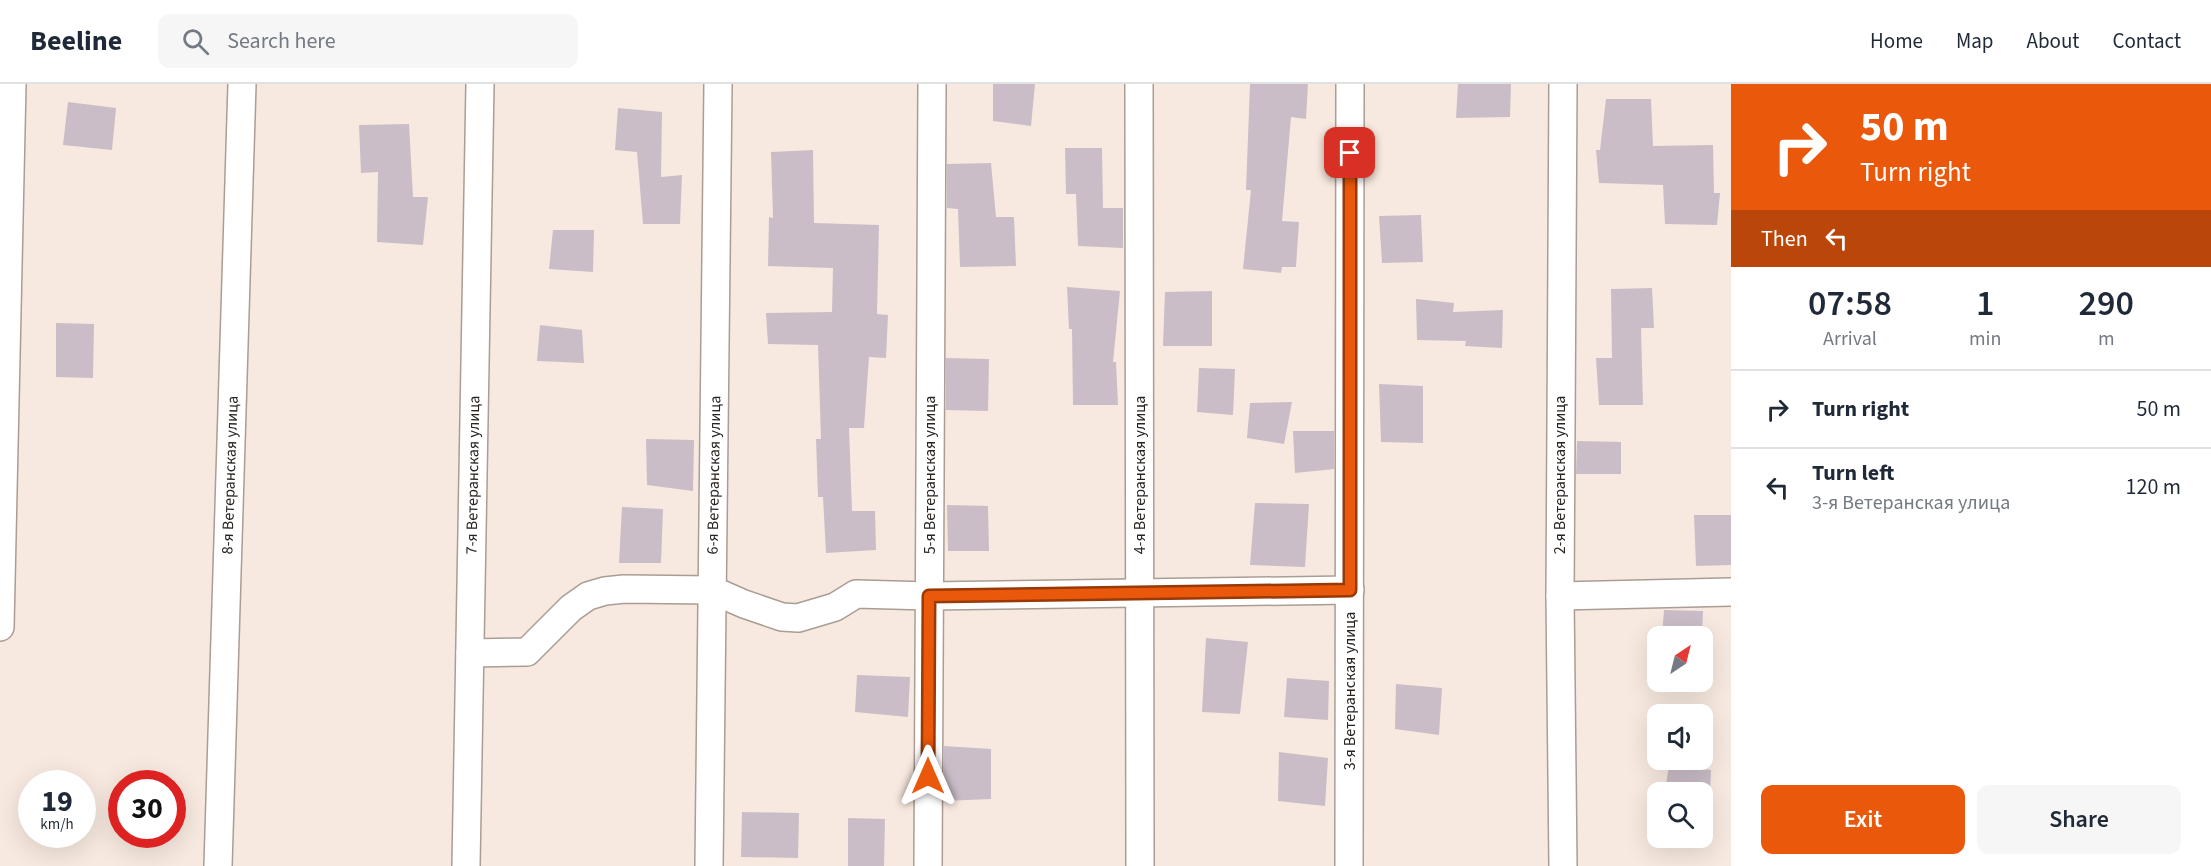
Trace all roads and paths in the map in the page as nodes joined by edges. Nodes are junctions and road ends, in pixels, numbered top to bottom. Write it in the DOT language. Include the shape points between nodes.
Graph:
graph roads {
  1 [pos="12,84"];
  2 [pos="242,84"];
  3 [pos="480,84"];
  4 [pos="718,84"];
  5 [pos="932,84"];
  6 [pos="1139,84"];
  7 [pos="1350,84"];
  8 [pos="1563,84"];
  9 [pos="712,590"];
  10 [pos="1350,590"];
  11 [pos="1731,592"];
  12 [pos="1140,594"];
  13 [pos="929,596"];
  14 [pos="1560,596"];
  15 [pos="0,627"];
  16 [pos="470,653"];
  17 [pos="218,866"];
  18 [pos="465,866"];
  19 [pos="709,866"];
  20 [pos="928,866"];
  21 [pos="1140,866"];
  22 [pos="1349,866"];
  23 [pos="1563,866"];
  1 -- 15 [label="street"];
  2 -- 17 [label="street, 8-я Ветеранская улица"];
  3 -- 16 [label="street, 7-я Ветеранская улица"];
  4 -- 9 [label="street, 6-я Ветеранская улица"];
  5 -- 13 [label="street, 5-я Ветеранская улица"];
  6 -- 12 [label="street, 4-я Ветеранская улица"];
  7 -- 10 [label="street, 3-я Ветеранская улица"];
  8 -- 14 [label="street, 2-я Ветеранская улица"];
  9 -- 13 [label="street" via="773,614 798,618 835,607 856,594"];
  9 -- 16 [label="street" via="605,591 588,596 571,608 527,651"];
  9 -- 19 [label="street, 6-я Ветеранская улица"];
  10 -- 12 [label="street"];
  10 -- 22 [label="street, 3-я Ветеранская улица"];
  11 -- 14 [label="street"];
  12 -- 13 [label="street"];
  12 -- 21 [label="street, 4-я Ветеранская улица"];
  13 -- 20 [label="street, 5-я Ветеранская улица"];
  14 -- 23 [label="street, 2-я Ветеранская улица"];
  16 -- 18 [label="street, 7-я Ветеранская улица"];
}
